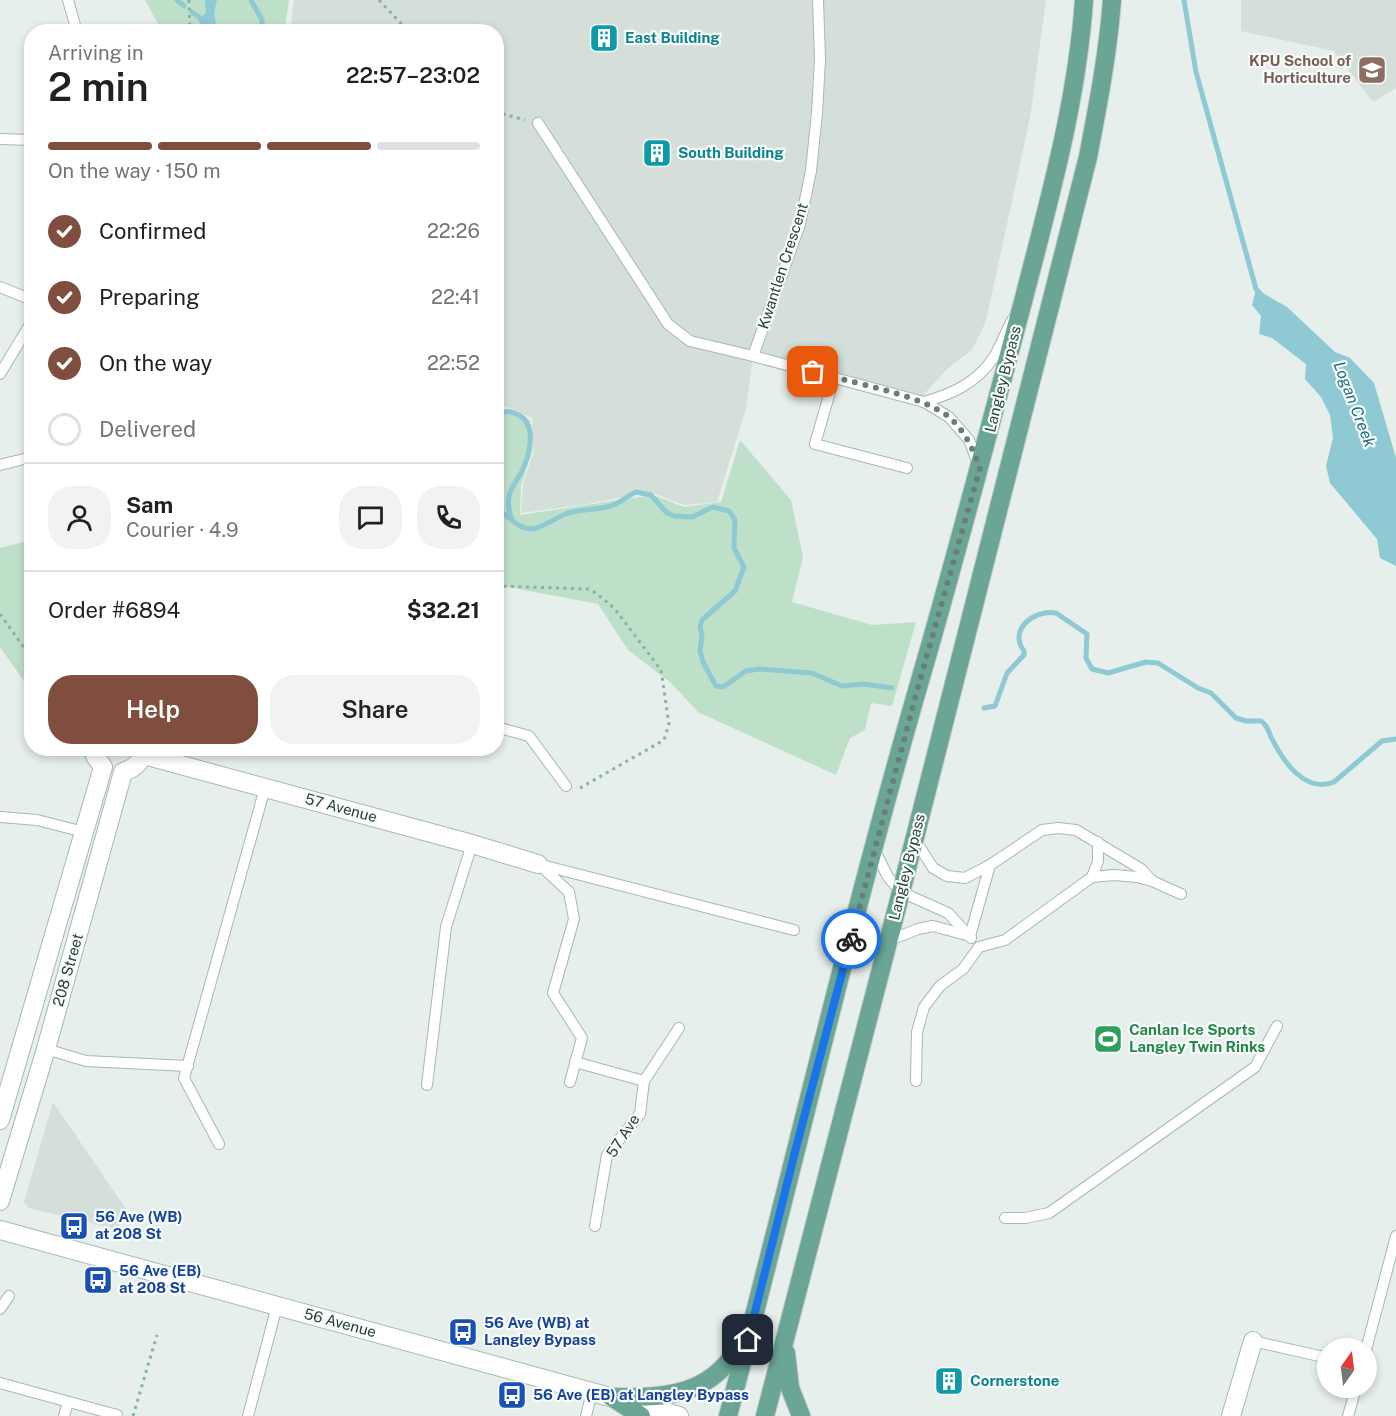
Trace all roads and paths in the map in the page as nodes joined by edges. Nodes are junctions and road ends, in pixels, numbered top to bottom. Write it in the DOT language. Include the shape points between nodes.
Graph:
graph roads {
  1 [pos="68,0"];
  2 [pos="189,0"];
  3 [pos="379,0"];
  4 [pos="818,0"];
  5 [pos="1084,0"];
  6 [pos="1112,0"];
  7 [pos="75,24"];
  8 [pos="190,24"];
  9 [pos="402,24"];
  10 [pos="504,114"];
  11 [pos="538,123"];
  12 [pos="0,139"];
  13 [pos="24,140"];
  14 [pos="0,287"];
  15 [pos="24,297"];
  16 [pos="1024,298"];
  17 [pos="24,334"];
  18 [pos="753,356"];
  19 [pos="0,374"];
  20 [pos="834,378"];
  21 [pos="924,402"];
  22 [pos="24,459"];
  23 [pos="0,465"];
  24 [pos="907,468"];
  25 [pos="980,468"];
  26 [pos="504,586"];
  27 [pos="0,614"];
  28 [pos="24,648"];
  29 [pos="504,729"];
  30 [pos="95,756"];
  31 [pos="141,756"];
  32 [pos="157,756"];
  33 [pos="567,786"];
  34 [pos="265,788"];
  35 [pos="0,817"];
  36 [pos="84,832"];
  37 [pos="914,838"];
  38 [pos="1098,842"];
  39 [pos="472,844"];
  40 [pos="874,849"];
  41 [pos="538,864"];
  42 [pos="990,865"];
  43 [pos="1092,877"];
  44 [pos="1152,881"];
  45 [pos="901,892"];
  46 [pos="1181,894"];
  47 [pos="794,930"];
  48 [pos="970,936"];
  49 [pos="888,941"];
  50 [pos="980,946"];
  51 [pos="1277,1026"];
  52 [pos="679,1029"];
  53 [pos="46,1049"];
  54 [pos="575,1062"];
  55 [pos="188,1066"];
  56 [pos="644,1081"];
  57 [pos="570,1082"];
  58 [pos="916,1082"];
  59 [pos="426,1084"];
  60 [pos="0,1120"];
  61 [pos="219,1144"];
  62 [pos="0,1201"];
  63 [pos="1005,1218"];
  64 [pos="595,1226"];
  65 [pos="0,1230"];
  66 [pos="1396,1236"];
  67 [pos="9,1296"];
  68 [pos="277,1306"];
  69 [pos="0,1309"];
  70 [pos="753,1322"];
  71 [pos="786,1333"];
  72 [pos="157,1335"];
  73 [pos="1369,1338"];
  74 [pos="1253,1341"];
  75 [pos="1317,1356"];
  76 [pos="0,1383"];
  77 [pos="592,1392"];
  78 [pos="611,1398"];
  79 [pos="1353,1398"];
  80 [pos="68,1402"];
  81 [pos="117,1415"];
  82 [pos="64,1416"];
  83 [pos="133,1416"];
  84 [pos="248,1416"];
  85 [pos="586,1416"];
  86 [pos="642,1416"];
  87 [pos="679,1416"];
  88 [pos="728,1416"];
  89 [pos="765,1416"];
  90 [pos="801,1416"];
  91 [pos="1231,1416"];
  92 [pos="1347,1416"];
  1 -- 7 [label="lane"];
  2 -- 8 [label="path"];
  3 -- 9 [label="path"];
  4 -- 18 [label="lane, Kwantlen Crescent" via="818,113 811,171 800,224"];
  5 -- 16 [label="main road, Langley Bypass" via="1081,45 1067,124"];
  6 -- 37 [label="main road, Langley Bypass" via="1088,157"];
  10 -- 11 [label="path"];
  11 -- 18 [label="lane" via="668,324 690,341"];
  12 -- 13 [label="lane"];
  14 -- 15 [label="lane"];
  16 -- 21 [label="lane" via="994,357 972,383"];
  16 -- 25 [label="main road, Langley Bypass"];
  17 -- 19 [label="lane"];
  18 -- 20 [label="lane"];
  20 -- 21 [label="lane"];
  20 -- 24 [label="lane" via="815,444"];
  21 -- 25 [label="lane" via="949,417 969,440"];
  22 -- 23 [label="lane"];
  25 -- 40 [label="main road, Langley Bypass"];
  26 -- 33 [label="path" via="592,590 614,608 661,670 669,724 663,740 579,789"];
  27 -- 28 [label="path"];
  29 -- 33 [label="lane" via="529,736"];
  30 -- 36 [label="street, 208 Street" via="103,766"];
  31 -- 53 [label="street, 208 Street" via="135,766 123,772"];
  32 -- 34 [label="street, 57 Avenue"];
  34 -- 39 [label="street, 57 Avenue"];
  34 -- 55 [label="lane"];
  35 -- 36 [label="lane" via="37,820"];
  36 -- 60 [label="street, 208 Street"];
  37 -- 42 [label="lane" via="933,868 947,876 965,878"];
  37 -- 45 [label="main road, Langley Bypass"];
  38 -- 42 [label="lane" via="1076,830 1042,830"];
  38 -- 43 [label="lane" via="1098,861"];
  38 -- 44 [label="lane" via="1142,869"];
  39 -- 41 [label="street, 57 Avenue"];
  39 -- 59 [label="lane" via="446,927"];
  40 -- 45 [label="lane" via="888,877"];
  40 -- 70 [label="main road, Langley Bypass"];
  41 -- 47 [label="lane"];
  41 -- 54 [label="lane" via="569,892 573,910 574,919 553,993 582,1038"];
  42 -- 48 [label="lane"];
  43 -- 44 [label="lane" via="1114,875"];
  43 -- 50 [label="lane" via="1005,940"];
  44 -- 46 [label="lane"];
  45 -- 48 [label="lane" via="948,913"];
  45 -- 49 [label="main road, Langley Bypass"];
  48 -- 49 [label="lane" via="933,926"];
  48 -- 50 [label="lane"];
  49 -- 71 [label="main road, Langley Bypass"];
  50 -- 58 [label="lane" via="963,969 940,986 924,1007 917,1032"];
  51 -- 63 [label="lane" via="1255,1067 1049,1213"];
  52 -- 56 [label="lane, 57 Ave"];
  53 -- 55 [label="lane" via="86,1061"];
  53 -- 62 [label="street, 208 Street"];
  54 -- 56 [label="lane"];
  54 -- 57 [label="lane"];
  55 -- 61 [label="lane" via="184,1078"];
  56 -- 64 [label="lane, 57 Ave" via="640,1114 608,1155"];
  65 -- 68 [label="street, 56 Avenue"];
  66 -- 73 [label="lane"];
  67 -- 69 [label="lane"];
  68 -- 77 [label="street, 56 Avenue"];
  68 -- 84 [label="lane"];
  70 -- 78 [label="main road" via="735,1356 701,1384 656,1398"];
  70 -- 88 [label="main road, Langley Bypass"];
  71 -- 89 [label="main road, Langley Bypass"];
  71 -- 90 [label="main road" via="790,1388"];
  72 -- 83 [label="path"];
  74 -- 75 [label="lane"];
  74 -- 91 [label="street"];
  76 -- 80 [label="lane"];
  77 -- 78 [label="street, 56 Avenue"];
  77 -- 85 [label="lane"];
  78 -- 86 [label="main road"];
  78 -- 87 [label="street, 56 Avenue"];
  79 -- 92 [label="lane"];
  80 -- 81 [label="lane"];
  80 -- 82 [label="lane"];
}
